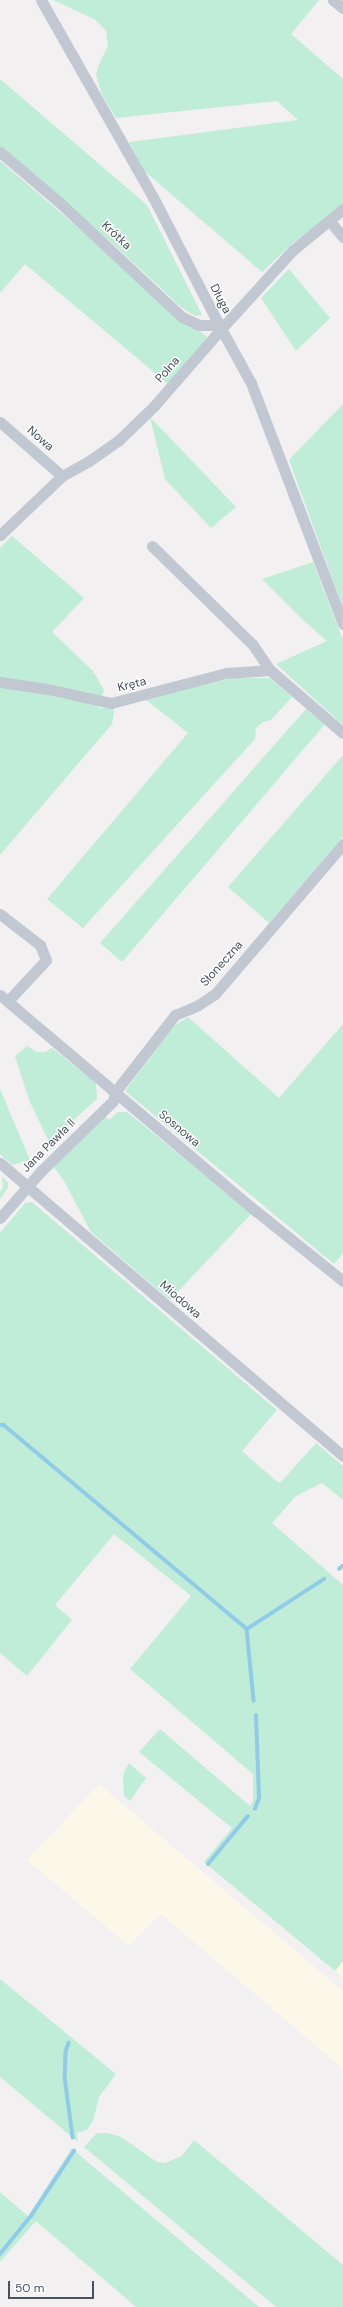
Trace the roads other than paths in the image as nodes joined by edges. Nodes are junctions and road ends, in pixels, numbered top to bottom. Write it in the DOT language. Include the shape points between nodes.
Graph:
graph roads {
  1 [pos="41,0"];
  2 [pos="333,0"];
  3 [pos="343,8"];
  4 [pos="0,152"];
  5 [pos="343,209"];
  6 [pos="329,220"];
  7 [pos="343,237"];
  8 [pos="220,327"];
  9 [pos="0,422"];
  10 [pos="62,476"];
  11 [pos="0,535"];
  12 [pos="152,546"];
  13 [pos="343,624"];
  14 [pos="270,670"];
  15 [pos="0,682"];
  16 [pos="343,733"];
  17 [pos="343,844"];
  18 [pos="0,914"];
  19 [pos="4,998"];
  20 [pos="115,1092"];
  21 [pos="0,1163"];
  22 [pos="28,1187"];
  23 [pos="0,1218"];
  24 [pos="343,1281"];
  25 [pos="343,1456"];
  1 -- 8 [label="street, Długa" via="153,197"];
  2 -- 3 [label="street"];
  4 -- 8 [label="street, Krótka" via="59,202 182,316 199,325"];
  5 -- 6 [label="street, Polna"];
  6 -- 7 [label="street"];
  6 -- 8 [label="street, Polna" via="294,250"];
  8 -- 10 [label="street, Polna" via="154,406 119,440"];
  8 -- 13 [label="street, Długa" via="251,383 263,411"];
  9 -- 10 [label="street, Nowa"];
  10 -- 11 [label="street, Polna"];
  12 -- 14 [label="street" via="253,646"];
  14 -- 15 [label="street, Kręta" via="226,673 111,703 48,689"];
  14 -- 16 [label="street"];
  17 -- 20 [label="street, Słoneczna" via="215,994 175,1015"];
  18 -- 19 [label="street" via="40,945 46,960"];
  19 -- 20 [label="street, Sosnowa"];
  20 -- 22 [label="street, Jana Pawła II" via="113,1101"];
  20 -- 24 [label="street, Sosnowa"];
  21 -- 22 [label="street, Miodowa"];
  22 -- 23 [label="street, Jana Pawła II"];
  22 -- 25 [label="street, Miodowa"];
}
